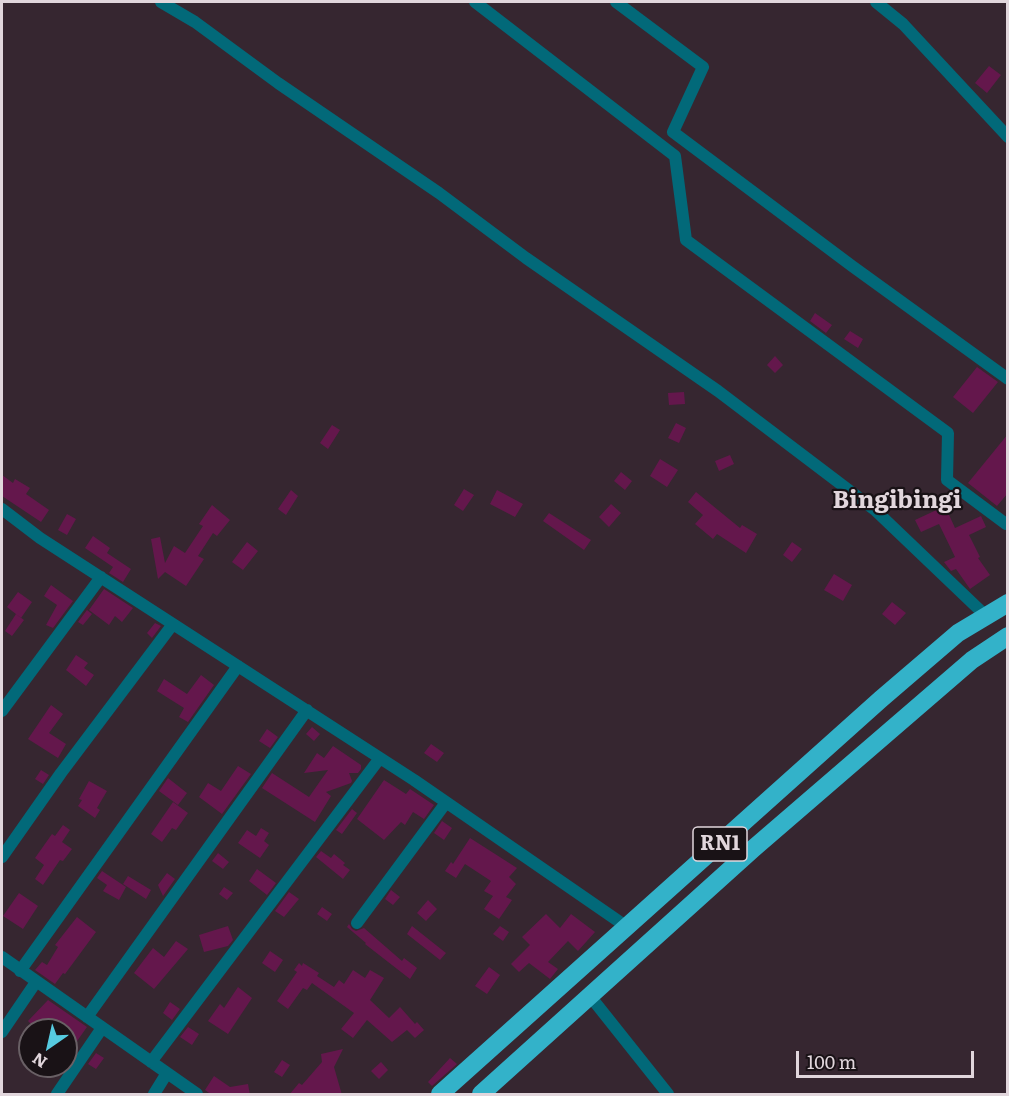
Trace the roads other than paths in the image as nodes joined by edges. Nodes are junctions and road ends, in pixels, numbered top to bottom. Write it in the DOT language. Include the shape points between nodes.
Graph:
graph roads {
  1 [pos="161,2"];
  2 [pos="476,2"];
  3 [pos="616,2"];
  4 [pos="876,2"];
  5 [pos="1008,137"];
  6 [pos="1008,379"];
  7 [pos="2,509"];
  8 [pos="1006,524"];
  9 [pos="101,577"];
  10 [pos="1008,603"];
  11 [pos="986,616"];
  12 [pos="174,624"];
  13 [pos="1008,636"];
  14 [pos="238,666"];
  15 [pos="307,710"];
  16 [pos="2,711"];
  17 [pos="380,758"];
  18 [pos="445,804"];
  19 [pos="2,857"];
  20 [pos="357,923"];
  21 [pos="627,927"];
  22 [pos="2,957"];
  23 [pos="20,970"];
  24 [pos="36,982"];
  25 [pos="590,996"];
  26 [pos="87,1017"];
  27 [pos="102,1028"];
  28 [pos="2,1032"];
  29 [pos="151,1062"];
  30 [pos="167,1073"];
  31 [pos="57,1095"];
  32 [pos="154,1095"];
  33 [pos="197,1095"];
  34 [pos="440,1095"];
  35 [pos="481,1095"];
  36 [pos="668,1095"];
  1 -- 11 [label="street" via="195,22 440,193 574,293 718,390 875,510"];
  2 -- 8 [label="street" via="675,156 686,240 948,433 947,480"];
  3 -- 6 [label="street" via="703,67 673,132"];
  4 -- 5 [label="street" via="903,24"];
  7 -- 9 [label="street"];
  9 -- 12 [label="street"];
  9 -- 16 [label="street"];
  10 -- 11 [label="highway, RN1"];
  11 -- 21 [label="highway, RN1" via="958,633 881,699"];
  12 -- 14 [label="street"];
  12 -- 19 [label="street"];
  13 -- 25 [label="highway, RN1" via="972,660"];
  14 -- 15 [label="street"];
  14 -- 23 [label="street"];
  15 -- 17 [label="street"];
  15 -- 26 [label="street"];
  17 -- 18 [label="street"];
  17 -- 29 [label="street"];
  18 -- 20 [label="street"];
  18 -- 21 [label="street"];
  21 -- 34 [label="highway, RN1"];
  22 -- 23 [label="street"];
  23 -- 24 [label="street"];
  24 -- 26 [label="street"];
  24 -- 28 [label="street"];
  25 -- 35 [label="highway, RN1"];
  25 -- 36 [label="street"];
  26 -- 27 [label="street"];
  27 -- 29 [label="street"];
  27 -- 31 [label="street"];
  29 -- 30 [label="street"];
  30 -- 32 [label="street"];
  30 -- 33 [label="street"];
}
